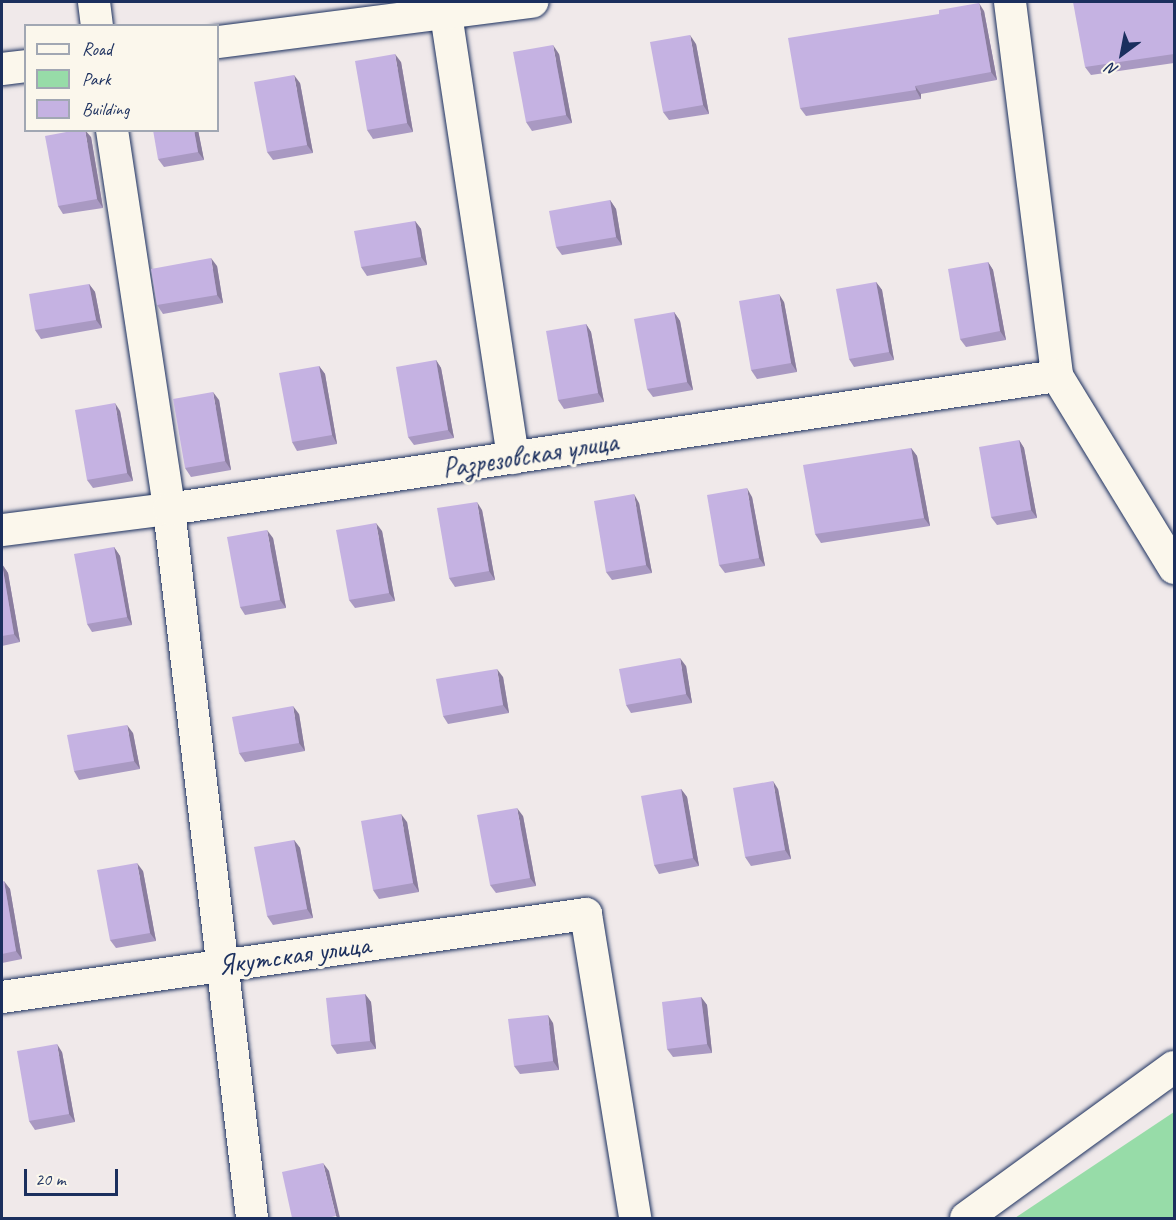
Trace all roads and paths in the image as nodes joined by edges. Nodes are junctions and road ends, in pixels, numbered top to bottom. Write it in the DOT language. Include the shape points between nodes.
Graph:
graph roads {
  1 [pos="94,2"];
  2 [pos="532,2"];
  3 [pos="1010,2"];
  4 [pos="446,14"];
  5 [pos="97,24"];
  6 [pos="219,42"];
  7 [pos="24,66"];
  8 [pos="2,69"];
  9 [pos="112,132"];
  10 [pos="1057,376"];
  11 [pos="513,458"];
  12 [pos="169,509"];
  13 [pos="2,530"];
  14 [pos="1174,568"];
  15 [pos="221,965"];
  16 [pos="2,997"];
  17 [pos="1174,1067"];
  18 [pos="252,1218"];
  19 [pos="635,1218"];
  20 [pos="966,1218"];
  1 -- 5 [label="street"];
  2 -- 4 [label="street"];
  3 -- 10 [label="street"];
  4 -- 6 [label="street"];
  4 -- 11 [label="street"];
  7 -- 8 [label="street"];
  9 -- 12 [label="street"];
  10 -- 11 [label="street, Разрезовская улица"];
  10 -- 14 [label="street"];
  11 -- 12 [label="street, Разрезовская улица"];
  12 -- 13 [label="street, Разрезовская улица"];
  12 -- 15 [label="street"];
  15 -- 16 [label="street, Якутская улица"];
  15 -- 18 [label="street"];
  15 -- 19 [label="street, Якутская улица" via="586,914"];
  17 -- 20 [label="street"];
}
